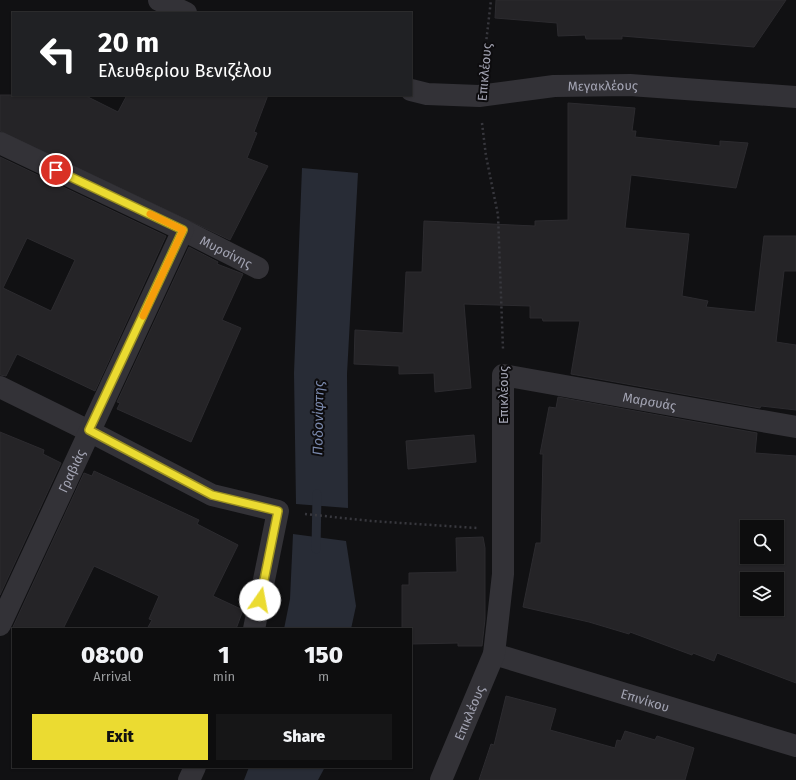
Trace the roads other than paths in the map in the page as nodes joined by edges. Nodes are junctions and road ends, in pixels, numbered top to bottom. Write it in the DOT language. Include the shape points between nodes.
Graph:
graph roads {
  1 [pos="159,0"];
  2 [pos="184,12"];
  3 [pos="412,90"];
  4 [pos="796,97"];
  5 [pos="0,143"];
  6 [pos="183,230"];
  7 [pos="258,268"];
  8 [pos="504,375"];
  9 [pos="0,387"];
  10 [pos="796,427"];
  11 [pos="89,430"];
  12 [pos="0,625"];
  13 [pos="254,628"];
  14 [pos="494,654"];
  15 [pos="796,746"];
  16 [pos="195,768"];
  17 [pos="189,780"];
  18 [pos="441,780"];
  1 -- 2 [label="street"];
  3 -- 4 [label="street, Μεγακλέους" via="427,94 480,96 554,86 630,85"];
  5 -- 6 [label="street, Μυρσίνης"];
  6 -- 7 [label="street, Μυρσίνης"];
  6 -- 11 [label="street, Γραβιάς"];
  8 -- 10 [label="street, Μαρσυάς"];
  8 -- 14 [label="street, Επικλέους" via="504,574"];
  9 -- 11 [label="street"];
  11 -- 12 [label="street, Γραβιάς"];
  11 -- 13 [label="street" via="212,495 278,511"];
  14 -- 15 [label="street, Επινίκου"];
  14 -- 18 [label="street, Επικλέους"];
  16 -- 17 [label="street"];
}
